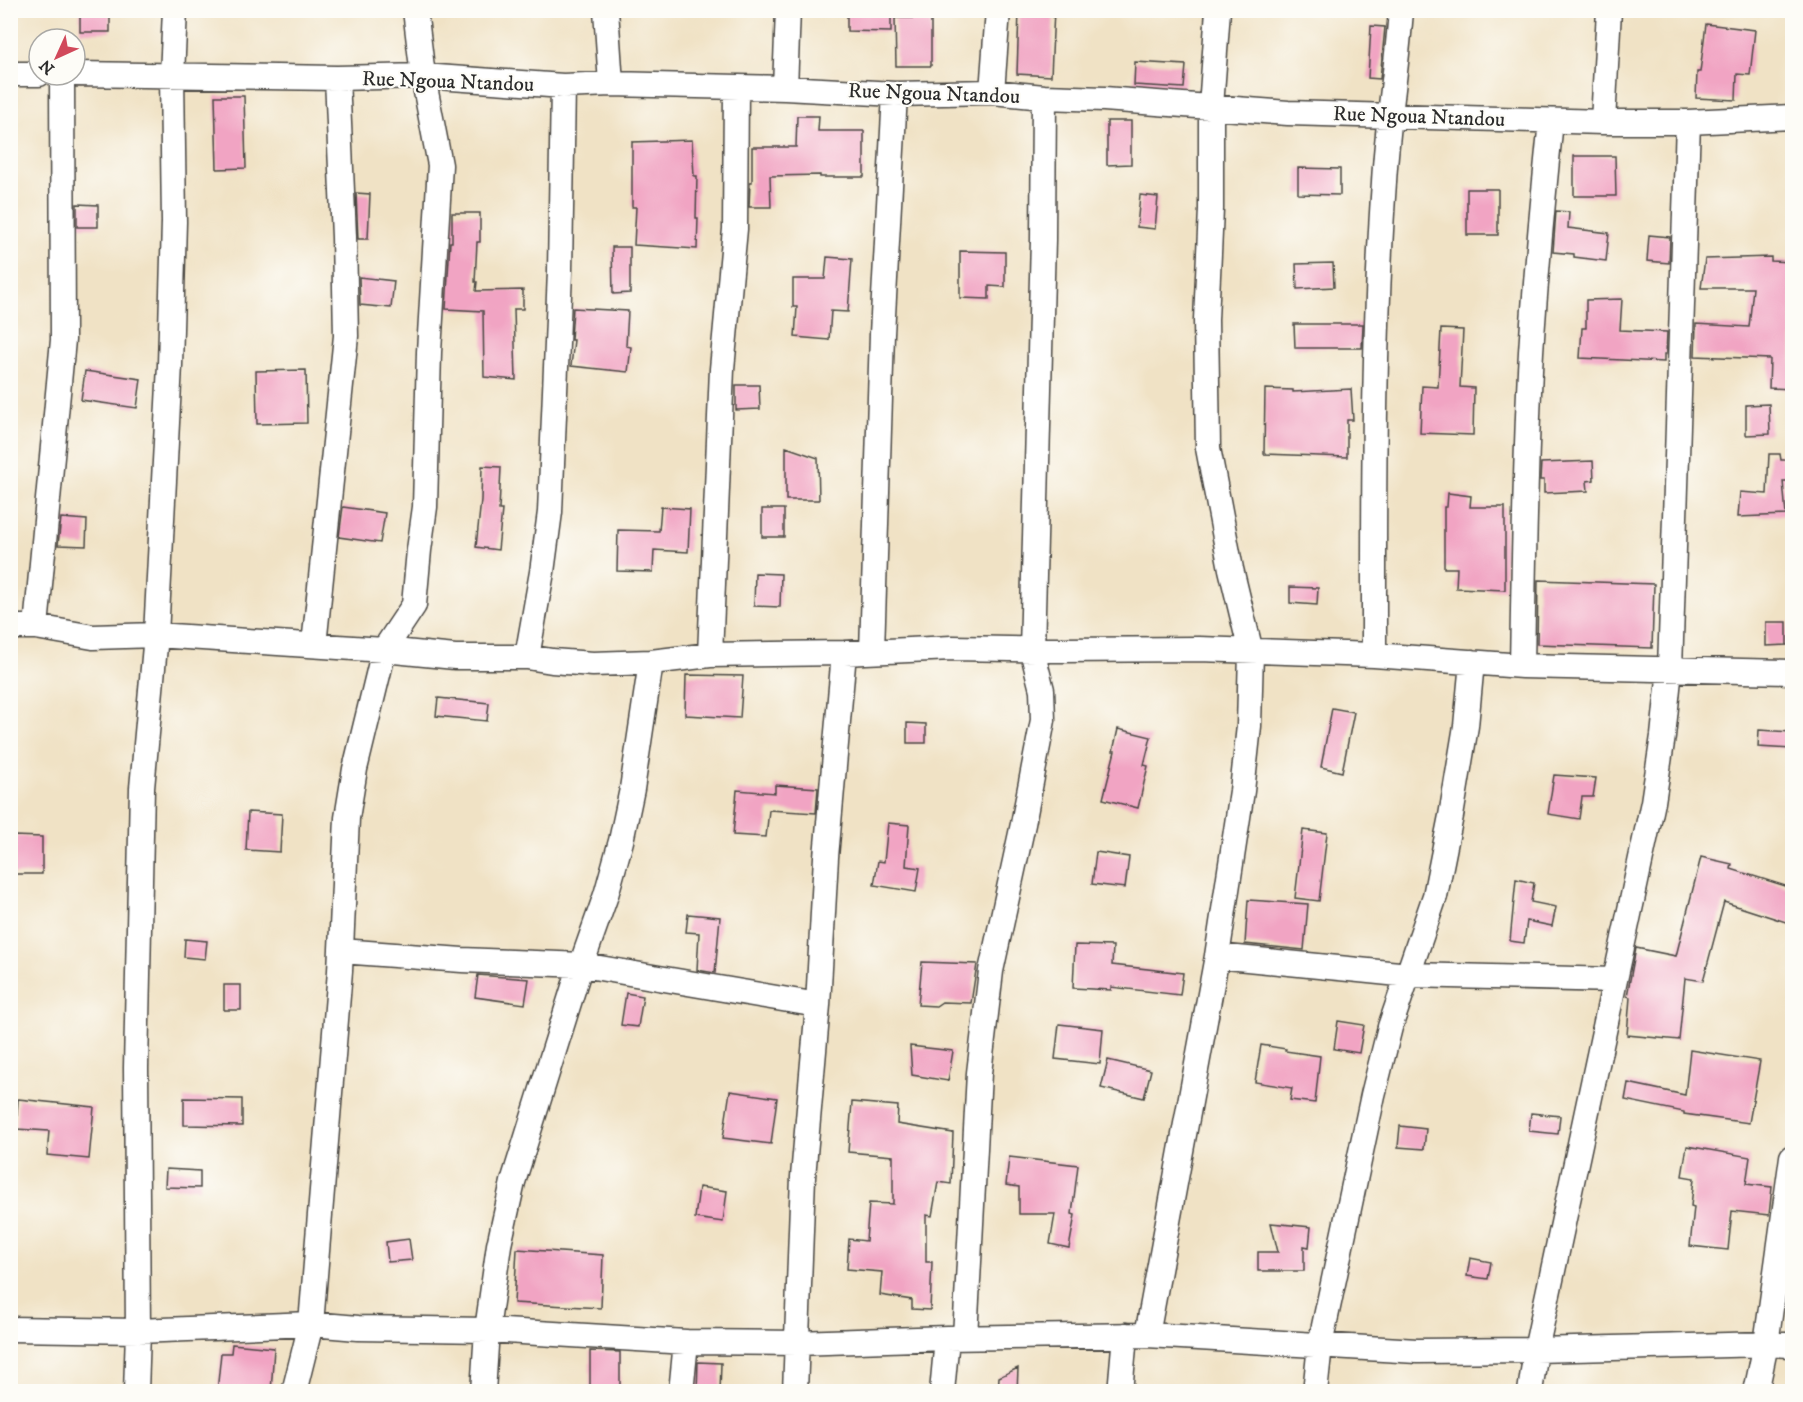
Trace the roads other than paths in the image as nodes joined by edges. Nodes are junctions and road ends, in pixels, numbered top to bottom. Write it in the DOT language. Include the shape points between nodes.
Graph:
graph roads {
  1 [pos="175,10"];
  2 [pos="415,10"];
  3 [pos="606,10"];
  4 [pos="788,10"];
  5 [pos="998,10"];
  6 [pos="1218,10"];
  7 [pos="1401,10"];
  8 [pos="1609,10"];
  9 [pos="10,74"];
  10 [pos="27,74"];
  11 [pos="87,74"];
  12 [pos="172,75"];
  13 [pos="423,76"];
  14 [pos="337,78"];
  15 [pos="611,84"];
  16 [pos="563,86"];
  17 [pos="62,87"];
  18 [pos="736,87"];
  19 [pos="785,88"];
  20 [pos="992,92"];
  21 [pos="896,94"];
  22 [pos="1044,97"];
  23 [pos="1211,107"];
  24 [pos="1389,115"];
  25 [pos="1792,117"];
  26 [pos="1551,121"];
  27 [pos="1603,122"];
  28 [pos="1688,122"];
  29 [pos="10,627"];
  30 [pos="36,627"];
  31 [pos="156,635"];
  32 [pos="314,645"];
  33 [pos="384,650"];
  34 [pos="1032,650"];
  35 [pos="872,651"];
  36 [pos="1251,652"];
  37 [pos="844,653"];
  38 [pos="1374,655"];
  39 [pos="710,656"];
  40 [pos="527,657"];
  41 [pos="651,662"];
  42 [pos="1472,662"];
  43 [pos="1522,666"];
  44 [pos="1670,669"];
  45 [pos="1792,672"];
  46 [pos="341,951"];
  47 [pos="1217,956"];
  48 [pos="582,965"];
  49 [pos="1408,975"];
  50 [pos="1615,980"];
  51 [pos="818,1005"];
  52 [pos="1792,1157"];
  53 [pos="311,1324"];
  54 [pos="10,1329"];
  55 [pos="487,1330"];
  56 [pos="138,1331"];
  57 [pos="1136,1335"];
  58 [pos="956,1337"];
  59 [pos="686,1342"];
  60 [pos="796,1343"];
  61 [pos="1766,1344"];
  62 [pos="1320,1345"];
  63 [pos="1792,1346"];
  64 [pos="1536,1350"];
  65 [pos="136,1392"];
  66 [pos="294,1392"];
  67 [pos="483,1392"];
  68 [pos="681,1392"];
  69 [pos="795,1392"];
  70 [pos="942,1392"];
  71 [pos="1120,1392"];
  72 [pos="1315,1392"];
  73 [pos="1530,1392"];
  74 [pos="1756,1392"];
  1 -- 12 [label="street"];
  2 -- 13 [label="street"];
  3 -- 15 [label="street"];
  4 -- 19 [label="street"];
  5 -- 20 [label="street"];
  6 -- 23 [label="street"];
  7 -- 24 [label="street"];
  8 -- 27 [label="street"];
  9 -- 10 [label="street"];
  11 -- 12 [label="street, Rue Ngoua Ntandou"];
  12 -- 14 [label="street, Rue Ngoua Ntandou"];
  12 -- 31 [label="street" via="174,222 170,365"];
  13 -- 14 [label="street, Rue Ngoua Ntandou"];
  13 -- 16 [label="street, Rue Ngoua Ntandou"];
  13 -- 33 [label="street" via="440,165 425,507 414,605"];
  14 -- 32 [label="street" via="346,336"];
  15 -- 16 [label="street, Rue Ngoua Ntandou"];
  15 -- 18 [label="street, Rue Ngoua Ntandou"];
  16 -- 40 [label="street" via="550,512"];
  17 -- 30 [label="street" via="63,340"];
  18 -- 19 [label="street, Rue Ngoua Ntandou"];
  18 -- 39 [label="street" via="735,230 722,369"];
  19 -- 21 [label="street, Rue Ngoua Ntandou"];
  20 -- 21 [label="street, Rue Ngoua Ntandou"];
  20 -- 22 [label="street, Rue Ngoua Ntandou"];
  21 -- 35 [label="street" via="882,334"];
  22 -- 23 [label="street, Rue Ngoua Ntandou"];
  22 -- 34 [label="street"];
  23 -- 24 [label="street, Rue Ngoua Ntandou"];
  23 -- 36 [label="street" via="1206,320 1208,448"];
  24 -- 26 [label="street, Rue Ngoua Ntandou"];
  24 -- 38 [label="street" via="1378,313"];
  25 -- 28 [label="street, Rue Ngoua Ntandou"];
  26 -- 27 [label="street, Rue Ngoua Ntandou"];
  26 -- 43 [label="street" via="1531,354"];
  27 -- 28 [label="street, Rue Ngoua Ntandou"];
  28 -- 44 [label="street"];
  29 -- 30 [label="street"];
  30 -- 31 [label="street" via="93,637"];
  31 -- 32 [label="street"];
  31 -- 56 [label="street" via="141,799 136,1068"];
  32 -- 33 [label="street"];
  33 -- 40 [label="street" via="455,657"];
  33 -- 46 [label="street" via="347,818"];
  34 -- 35 [label="street"];
  34 -- 36 [label="street"];
  34 -- 58 [label="street" via="1042,690 1043,720 991,971"];
  35 -- 37 [label="street"];
  36 -- 38 [label="street"];
  36 -- 47 [label="street" via="1246,759"];
  37 -- 39 [label="street"];
  37 -- 51 [label="street"];
  38 -- 42 [label="street"];
  39 -- 41 [label="street"];
  40 -- 41 [label="street" via="593,664"];
  41 -- 48 [label="street" via="621,841"];
  42 -- 43 [label="street"];
  42 -- 49 [label="street" via="1466,726 1435,896"];
  43 -- 44 [label="street"];
  44 -- 45 [label="street"];
  44 -- 50 [label="street" via="1653,802"];
  46 -- 48 [label="street"];
  46 -- 53 [label="street"];
  47 -- 49 [label="street"];
  47 -- 57 [label="street"];
  48 -- 51 [label="street"];
  48 -- 55 [label="street" via="513,1182"];
  49 -- 50 [label="street"];
  49 -- 62 [label="street" via="1373,1095"];
  50 -- 64 [label="street"];
  51 -- 60 [label="street" via="802,1177"];
  52 -- 61 [label="street"];
  53 -- 55 [label="street"];
  53 -- 56 [label="street"];
  53 -- 66 [label="street"];
  54 -- 56 [label="street"];
  55 -- 59 [label="street"];
  55 -- 67 [label="street"];
  56 -- 65 [label="street"];
  57 -- 58 [label="street"];
  57 -- 62 [label="street"];
  57 -- 71 [label="street"];
  58 -- 60 [label="street"];
  58 -- 70 [label="street"];
  59 -- 60 [label="street"];
  59 -- 68 [label="street"];
  60 -- 69 [label="street"];
  61 -- 63 [label="street"];
  61 -- 64 [label="street"];
  61 -- 74 [label="street"];
  62 -- 64 [label="street" via="1417,1351"];
  62 -- 72 [label="street"];
  64 -- 73 [label="street"];
}
